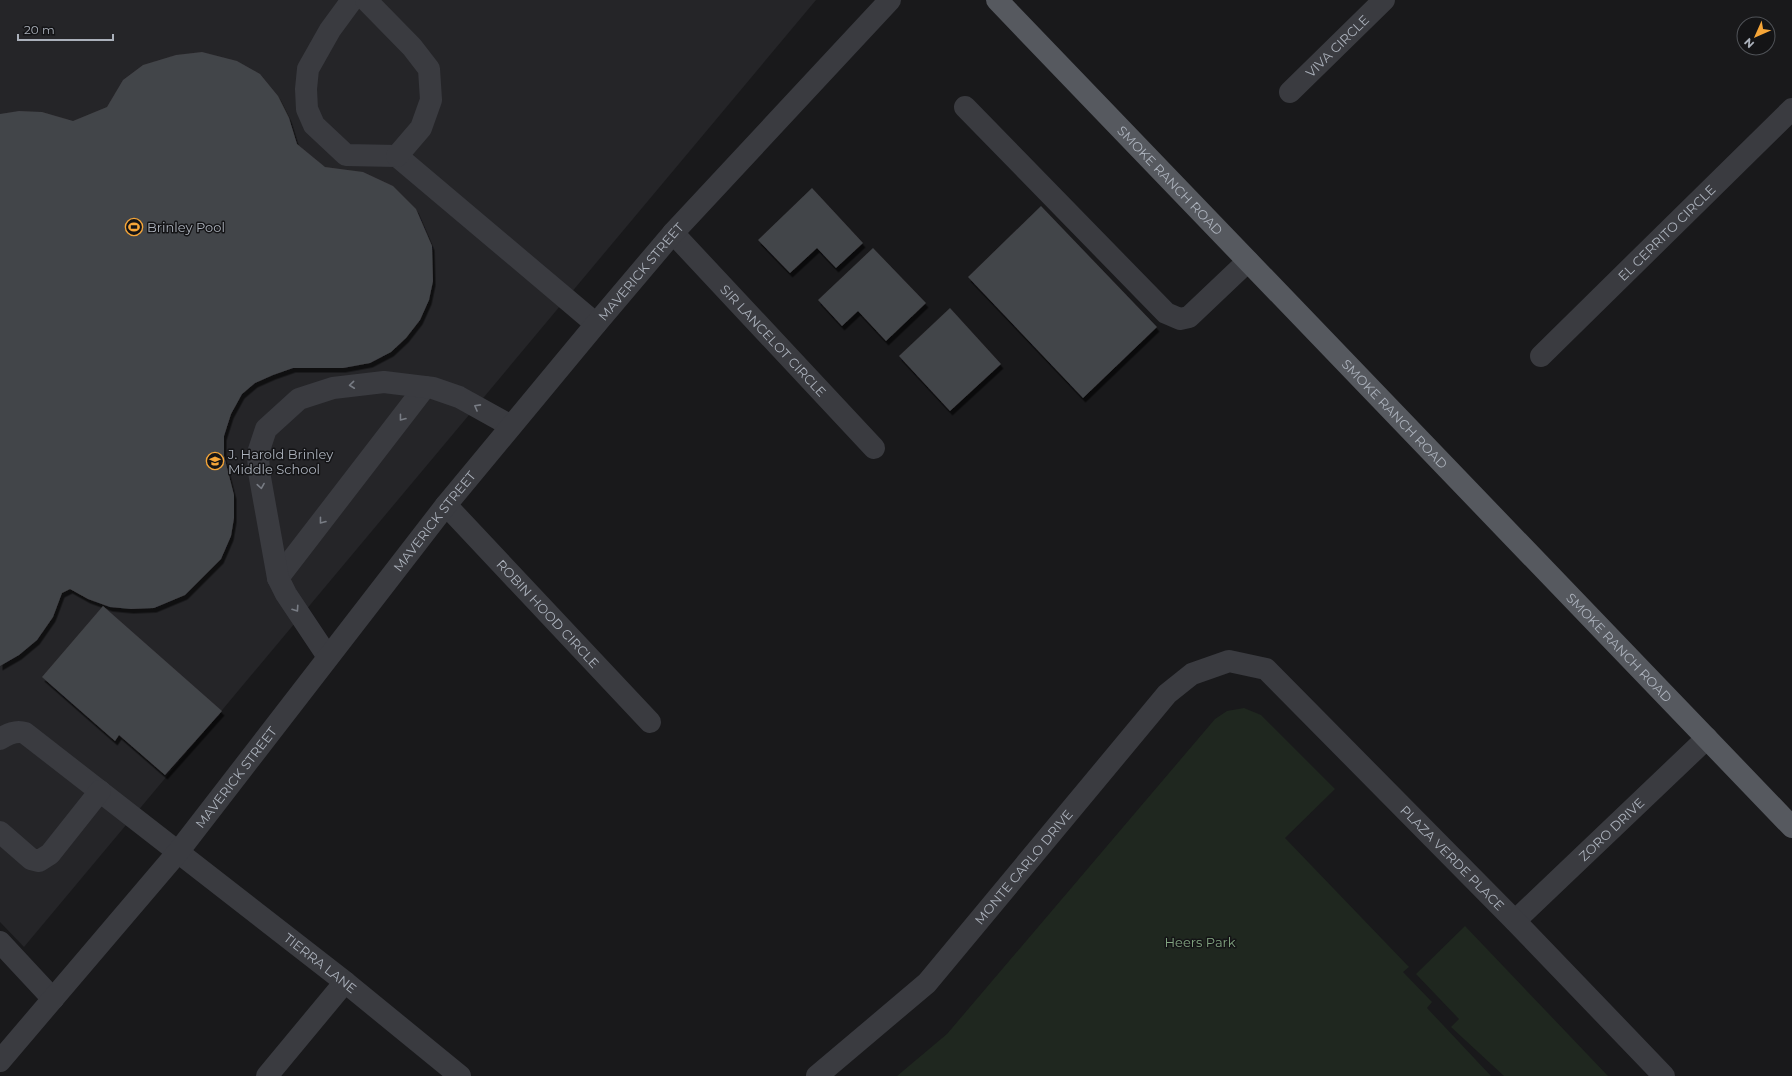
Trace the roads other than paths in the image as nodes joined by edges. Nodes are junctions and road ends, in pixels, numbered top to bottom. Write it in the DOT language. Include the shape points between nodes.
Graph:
graph roads {
  1 [pos="352,0"];
  2 [pos="366,0"];
  3 [pos="890,0"];
  4 [pos="997,0"];
  5 [pos="1384,0"];
  6 [pos="1290,92"];
  7 [pos="965,107"];
  8 [pos="1792,109"];
  9 [pos="397,156"];
  10 [pos="673,233"];
  11 [pos="1248,261"];
  12 [pos="596,324"];
  13 [pos="1541,356"];
  14 [pos="425,387"];
  15 [pos="511,426"];
  16 [pos="874,448"];
  17 [pos="446,504"];
  18 [pos="278,578"];
  19 [pos="328,657"];
  20 [pos="1229,661"];
  21 [pos="650,722"];
  22 [pos="1707,738"];
  23 [pos="0,739"];
  24 [pos="100,791"];
  25 [pos="1792,827"];
  26 [pos="0,832"];
  27 [pos="178,852"];
  28 [pos="1515,921"];
  29 [pos="0,942"];
  30 [pos="345,982"];
  31 [pos="53,999"];
  32 [pos="0,1061"];
  33 [pos="267,1076"];
  34 [pos="460,1076"];
  35 [pos="816,1076"];
  36 [pos="1664,1076"];
  1 -- 9 [label="street" via="330,30 308,69 307,109 314,125 346,155"];
  2 -- 9 [label="street" via="412,47 429,69 431,100 421,128"];
  3 -- 10 [label="street, MAVERICK STREET"];
  4 -- 11 [label="main road, SMOKE RANCH ROAD"];
  5 -- 6 [label="street, VIVA CIRCLE"];
  7 -- 11 [label="street" via="1166,313 1180,318 1189,317"];
  8 -- 13 [label="street, EL CERRITO CIRCLE"];
  9 -- 12 [label="street"];
  10 -- 12 [label="street, MAVERICK STREET"];
  10 -- 16 [label="street, SIR LANCELOT CIRCLE"];
  11 -- 22 [label="main road, SMOKE RANCH ROAD"];
  12 -- 15 [label="street, MAVERICK STREET"];
  15 -- 14 [label="street, one-way" via="459,397"];
  14 -- 18 [label="street, one-way"];
  14 -- 18 [label="street, one-way" via="384,382 332,388 299,399 266,429 258,453 259,472"];
  15 -- 17 [label="street, MAVERICK STREET"];
  17 -- 19 [label="street, MAVERICK STREET"];
  17 -- 21 [label="street, ROBIN HOOD CIRCLE"];
  18 -- 19 [label="street, one-way"];
  19 -- 27 [label="street, MAVERICK STREET"];
  20 -- 28 [label="street, PLAZA VERDE PLACE" via="1266,669"];
  20 -- 35 [label="street, MONTE CARLO DRIVE" via="1192,674 1168,694 927,983"];
  22 -- 25 [label="main road, SMOKE RANCH ROAD"];
  22 -- 28 [label="street, ZORO DRIVE"];
  23 -- 24 [label="street, TIERRA LANE" via="13,732 25,733"];
  24 -- 26 [label="street" via="50,854 39,861 31,859"];
  24 -- 27 [label="street, TIERRA LANE"];
  27 -- 30 [label="street, TIERRA LANE"];
  27 -- 31 [label="street, MAVERICK STREET"];
  28 -- 36 [label="street, PLAZA VERDE PLACE"];
  29 -- 31 [label="street"];
  30 -- 33 [label="street"];
  30 -- 34 [label="street, TIERRA LANE"];
  31 -- 32 [label="street, MAVERICK STREET"];
}
